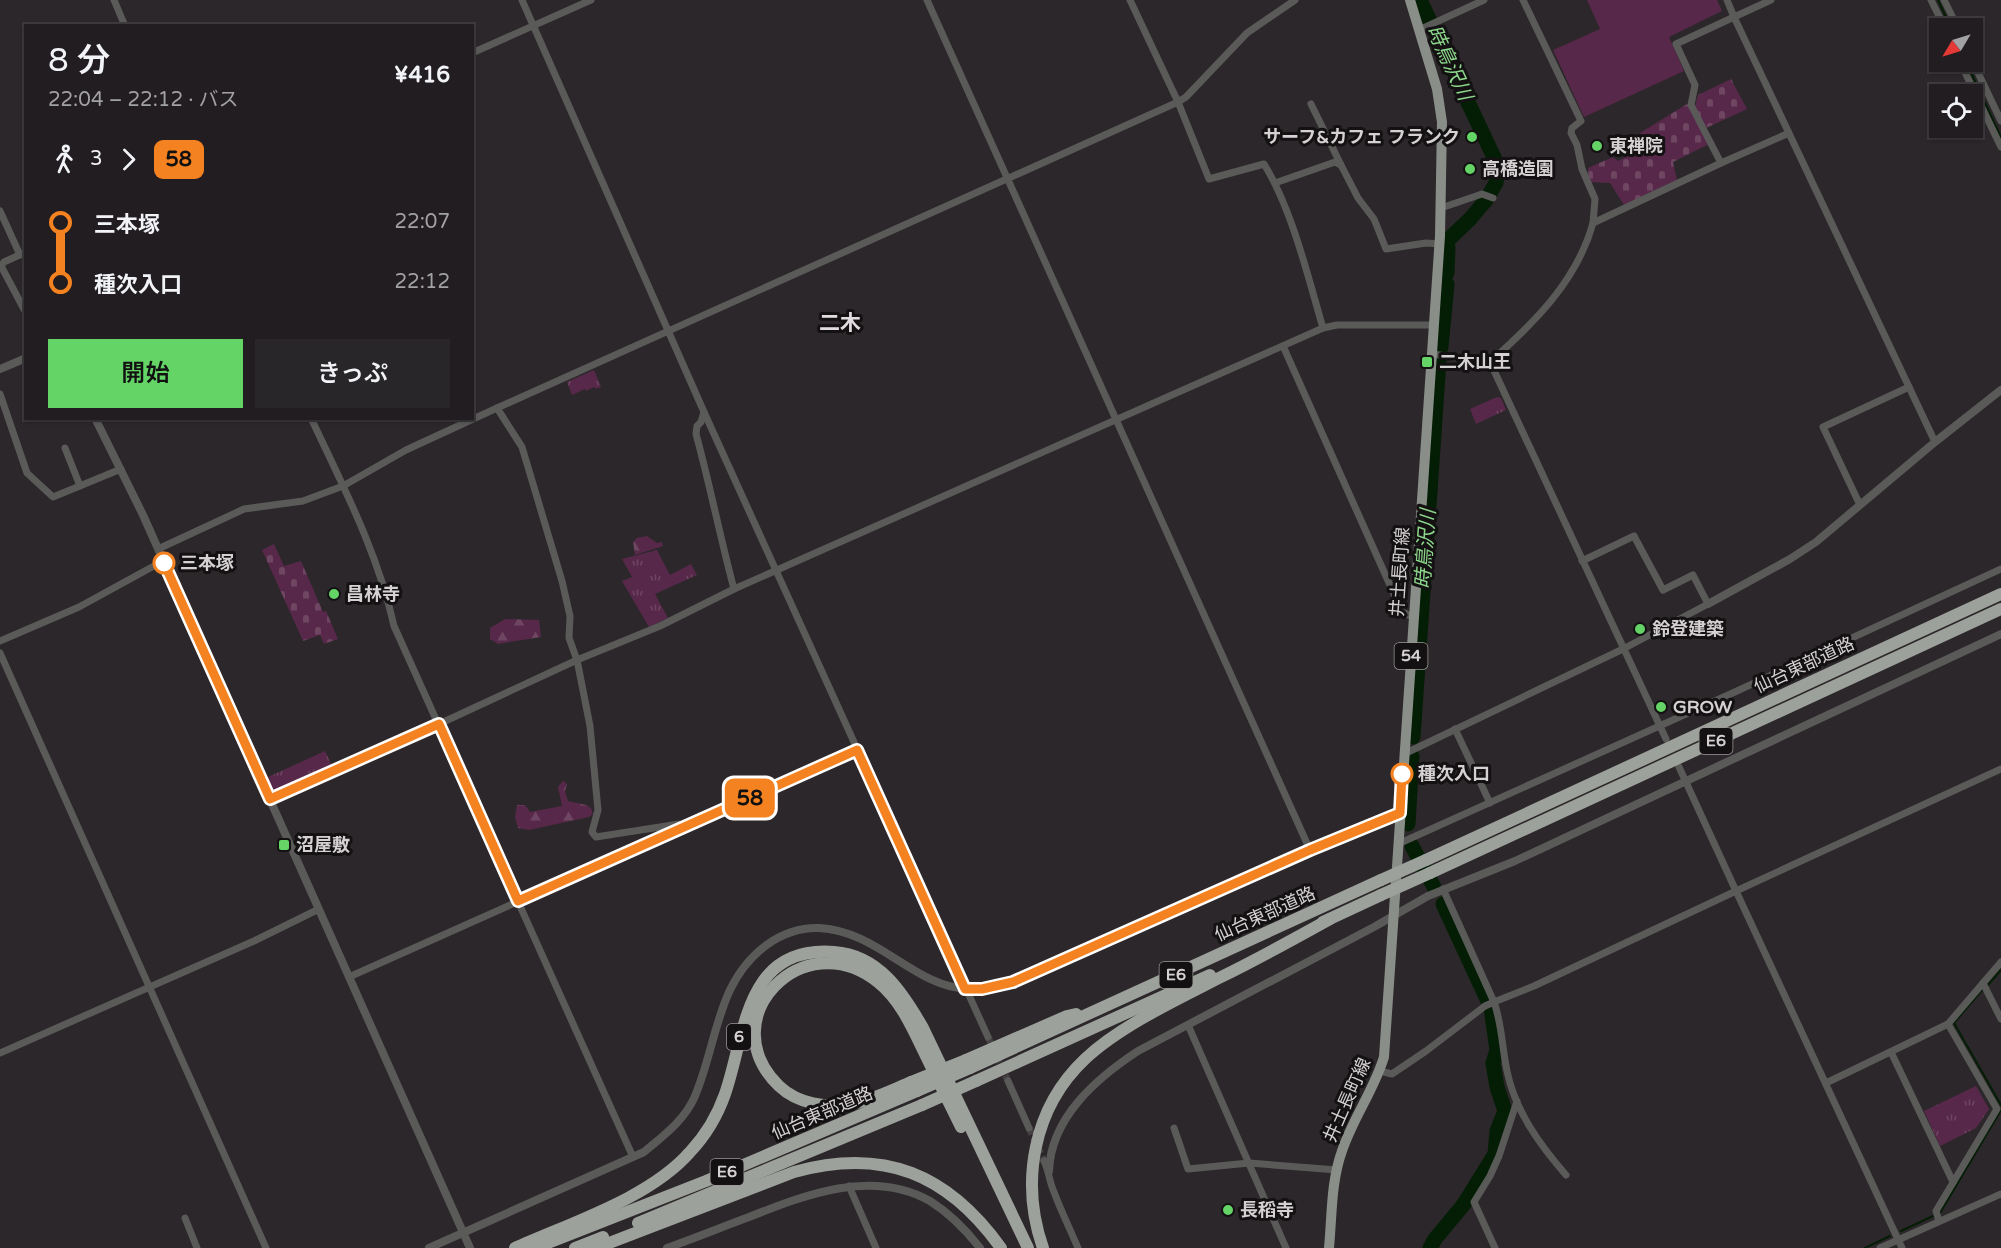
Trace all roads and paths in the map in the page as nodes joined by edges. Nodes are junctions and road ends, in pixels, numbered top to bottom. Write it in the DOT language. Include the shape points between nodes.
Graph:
graph roads {
  1 [pos="114,0"];
  2 [pos="522,0"];
  3 [pos="591,0"];
  4 [pos="927,0"];
  5 [pos="1130,0"];
  6 [pos="1295,0"];
  7 [pos="1410,0"];
  8 [pos="1484,0"];
  9 [pos="1523,0"];
  10 [pos="1726,0"];
  11 [pos="1771,0"];
  12 [pos="1931,0"];
  13 [pos="1944,0"];
  14 [pos="1734,17"];
  15 [pos="1940,18"];
  16 [pos="1953,18"];
  17 [pos="124,24"];
  18 [pos="534,26"];
  19 [pos="1427,26"];
  20 [pos="474,52"];
  21 [pos="1965,72"];
  22 [pos="1978,72"];
  23 [pos="1178,102"];
  24 [pos="1311,104"];
  25 [pos="2001,121"];
  26 [pos="1789,133"];
  27 [pos="2001,147"];
  28 [pos="1721,163"];
  29 [pos="1341,165"];
  30 [pos="1009,178"];
  31 [pos="1275,183"];
  32 [pos="1493,198"];
  33 [pos="1441,208"];
  34 [pos="0,211"];
  35 [pos="1593,223"];
  36 [pos="1440,244"];
  37 [pos="23,253"];
  38 [pos="0,266"];
  39 [pos="24,309"];
  40 [pos="1434,325"];
  41 [pos="1323,328"];
  42 [pos="668,330"];
  43 [pos="1282,346"];
  44 [pos="1432,354"];
  45 [pos="24,359"];
  46 [pos="1490,362"];
  47 [pos="0,369"];
  48 [pos="1909,387"];
  49 [pos="2001,390"];
  50 [pos="0,394"];
  51 [pos="497,408"];
  52 [pos="704,412"];
  53 [pos="474,419"];
  54 [pos="96,420"];
  55 [pos="312,420"];
  56 [pos="471,420"];
  57 [pos="1115,420"];
  58 [pos="1935,442"];
  59 [pos="65,448"];
  60 [pos="121,469"];
  61 [pos="80,486"];
  62 [pos="343,486"];
  63 [pos="1860,505"];
  64 [pos="158,549"];
  65 [pos="1582,561"];
  66 [pos="164,563"];
  67 [pos="2001,568"];
  68 [pos="777,570"];
  69 [pos="734,589"];
  70 [pos="2001,594"];
  71 [pos="1708,604"];
  72 [pos="2001,609"];
  73 [pos="1413,617"];
  74 [pos="2001,634"];
  75 [pos="0,641"];
  76 [pos="1623,649"];
  77 [pos="0,653"];
  78 [pos="577,660"];
  79 [pos="439,724"];
  80 [pos="1660,726"];
  81 [pos="1455,729"];
  82 [pos="1666,739"];
  83 [pos="857,750"];
  84 [pos="1404,754"];
  85 [pos="1679,767"];
  86 [pos="2001,769"];
  87 [pos="1685,781"];
  88 [pos="270,799"];
  89 [pos="1490,803"];
  90 [pos="1400,813"];
  91 [pos="683,827"];
  92 [pos="1398,844"];
  93 [pos="1310,850"];
  94 [pos="1443,889"];
  95 [pos="1736,891"];
  96 [pos="518,901"];
  97 [pos="319,909"];
  98 [pos="1394,915"];
  99 [pos="1330,919"];
  100 [pos="2001,962"];
  101 [pos="349,977"];
  102 [pos="1983,983"];
  103 [pos="149,987"];
  104 [pos="965,989"];
  105 [pos="1494,1002"];
  106 [pos="2001,1019"];
  107 [pos="1948,1024"];
  108 [pos="1188,1025"];
  109 [pos="988,1037"];
  110 [pos="1891,1052"];
  111 [pos="0,1053"];
  112 [pos="1380,1071"];
  113 [pos="1008,1081"];
  114 [pos="1826,1083"];
  115 [pos="914,1087"];
  116 [pos="1517,1101"];
  117 [pos="1029,1128"];
  118 [pos="1174,1128"];
  119 [pos="633,1156"];
  120 [pos="1044,1161"];
  121 [pos="1249,1163"];
  122 [pos="1336,1170"];
  123 [pos="1049,1171"];
  124 [pos="1566,1175"];
  125 [pos="1953,1182"];
  126 [pos="849,1186"];
  127 [pos="2001,1194"];
  128 [pos="185,1218"];
  129 [pos="1940,1221"];
  130 [pos="464,1233"];
  131 [pos="1898,1239"];
  132 [pos="197,1248"];
  133 [pos="266,1248"];
  134 [pos="429,1248"];
  135 [pos="470,1248"];
  136 [pos="515,1248"];
  137 [pos="535,1248"];
  138 [pos="575,1248"];
  139 [pos="596,1248"];
  140 [pos="667,1248"];
  141 [pos="876,1248"];
  142 [pos="980,1248"];
  143 [pos="1001,1248"];
  144 [pos="1020,1248"];
  145 [pos="1028,1248"];
  146 [pos="1043,1248"];
  147 [pos="1078,1248"];
  148 [pos="1286,1248"];
  149 [pos="1329,1248"];
  150 [pos="1495,1248"];
  151 [pos="1880,1248"];
  152 [pos="1902,1248"];
  1 -- 17 [label="street"];
  2 -- 18 [label="street"];
  3 -- 18 [label="street"];
  4 -- 30 [label="street"];
  5 -- 23 [label="street"];
  6 -- 23 [label="street" via="1247,33"];
  7 -- 19 [label="main road, 井土長町線 / 54"];
  8 -- 19 [label="street"];
  9 -- 35 [label="street" via="1581,121 1571,133 1595,199"];
  10 -- 14 [label="street"];
  11 -- 14 [label="street"];
  12 -- 15 [label="street"];
  13 -- 16 [label="street"];
  14 -- 26 [label="street"];
  14 -- 28 [label="street" via="1676,44 1695,85 1691,105"];
  18 -- 20 [label="street"];
  18 -- 42 [label="street"];
  19 -- 33 [label="main road, 井土長町線 / 54" via="1442,122"];
  21 -- 27 [label="street"];
  22 -- 25 [label="street"];
  23 -- 30 [label="street"];
  23 -- 31 [label="street" via="1209,179 1264,164"];
  24 -- 29 [label="street"];
  26 -- 28 [label="street"];
  26 -- 48 [label="street"];
  28 -- 35 [label="street"];
  29 -- 31 [label="street" via="1335,162"];
  29 -- 36 [label="street" via="1374,219 1386,249"];
  30 -- 42 [label="street"];
  30 -- 57 [label="street"];
  31 -- 41 [label="street"];
  32 -- 33 [label="street" via="1482,194"];
  33 -- 36 [label="main road, 井土長町線 / 54"];
  34 -- 37 [label="street"];
  35 -- 46 [label="street" via="1576,265 1558,292"];
  36 -- 40 [label="main road, 井土長町線 / 54"];
  37 -- 38 [label="street"];
  38 -- 39 [label="street"];
  40 -- 41 [label="street"];
  40 -- 44 [label="main road, 井土長町線 / 54"];
  41 -- 43 [label="street"];
  42 -- 51 [label="street"];
  42 -- 52 [label="street"];
  43 -- 57 [label="street"];
  43 -- 73 [label="street" via="1402,612"];
  44 -- 46 [label="street"];
  44 -- 73 [label="main road, 井土長町線 / 54"];
  45 -- 47 [label="street"];
  46 -- 65 [label="street"];
  48 -- 58 [label="street"];
  48 -- 63 [label="street" via="1823,427"];
  49 -- 58 [label="street"];
  50 -- 61 [label="street" via="27,473 53,497"];
  51 -- 53 [label="street"];
  51 -- 78 [label="street" via="522,447 562,581 570,616 569,638"];
  52 -- 68 [label="street"];
  52 -- 69 [label="street" via="696,434"];
  54 -- 60 [label="street"];
  55 -- 62 [label="street"];
  56 -- 62 [label="street" via="406,450"];
  57 -- 68 [label="street"];
  57 -- 93 [label="street"];
  58 -- 63 [label="street"];
  59 -- 61 [label="street"];
  60 -- 61 [label="street"];
  60 -- 64 [label="street"];
  62 -- 64 [label="street" via="303,501 244,509"];
  62 -- 79 [label="street" via="382,575 394,626"];
  63 -- 71 [label="street" via="1790,560"];
  64 -- 66 [label="street"];
  65 -- 71 [label="street" via="1634,536 1664,590 1693,575"];
  65 -- 76 [label="street"];
  66 -- 75 [label="street" via="79,607"];
  66 -- 88 [label="street"];
  67 -- 80 [label="street"];
  68 -- 69 [label="street"];
  68 -- 83 [label="street"];
  69 -- 78 [label="street" via="660,626"];
  70 -- 115 [label="highway, 仙台東部道路 / E6, bridge" via="1102,1009"];
  71 -- 76 [label="street"];
  72 -- 99 [label="highway, 仙台東部道路 / E6, bridge"];
  73 -- 84 [label="main road, 井土長町線 / 54"];
  74 -- 87 [label="street"];
  76 -- 80 [label="street"];
  76 -- 81 [label="street"];
  77 -- 103 [label="street"];
  78 -- 79 [label="street"];
  78 -- 91 [label="street" via="595,773 598,810 592,832 596,837 679,824"];
  79 -- 88 [label="street"];
  79 -- 96 [label="street"];
  80 -- 82 [label="street"];
  80 -- 89 [label="street"];
  81 -- 84 [label="street"];
  81 -- 89 [label="street"];
  83 -- 91 [label="street"];
  83 -- 104 [label="street"];
  84 -- 90 [label="main road, 井土長町線 / 54"];
  85 -- 87 [label="street"];
  86 -- 95 [label="street"];
  87 -- 94 [label="street" via="1515,861"];
  87 -- 95 [label="street"];
  88 -- 97 [label="street"];
  89 -- 92 [label="street"];
  90 -- 92 [label="main road, 井土長町線 / 54"];
  90 -- 93 [label="street"];
  91 -- 96 [label="street"];
  92 -- 98 [label="main road, 井土長町線 / 54"];
  93 -- 104 [label="street" via="1013,982"];
  94 -- 98 [label="street"];
  94 -- 105 [label="street"];
  95 -- 105 [label="street"];
  95 -- 114 [label="street"];
  96 -- 101 [label="street"];
  96 -- 119 [label="street"];
  97 -- 101 [label="street"];
  97 -- 103 [label="street"];
  98 -- 108 [label="street"];
  98 -- 112 [label="main road, 井土長町線 / 54"];
  99 -- 138 [label="highway, 仙台東部道路 / E6, bridge" via="922,1105"];
  99 -- 146 [label="highway" via="1144,1018 1100,1046 1074,1070 1051,1104 1034,1155 1031,1193"];
  100 -- 102 [label="street"];
  101 -- 130 [label="street"];
  102 -- 106 [label="street"];
  102 -- 107 [label="street"];
  103 -- 111 [label="street"];
  103 -- 133 [label="street"];
  104 -- 109 [label="street"];
  104 -- 119 [label="street" via="933,980 881,948 835,929 815,927 779,936 754,954 729,988 695,1097 674,1128"];
  105 -- 112 [label="street" via="1392,1074"];
  105 -- 116 [label="street" via="1507,1072"];
  107 -- 110 [label="street"];
  107 -- 125 [label="street" via="1997,1109"];
  108 -- 121 [label="street"];
  108 -- 123 [label="street" via="1138,1051 1093,1084 1064,1124 1049,1161"];
  110 -- 114 [label="street"];
  110 -- 125 [label="street"];
  112 -- 122 [label="main road, 井土長町線 / 54"];
  113 -- 117 [label="street"];
  114 -- 131 [label="street"];
  115 -- 137 [label="highway, 仙台東部道路 / E6" via="706,1181"];
  115 -- 144 [label="highway, 6" via="851,1104 812,1103 788,1094 770,1076 755,1042 765,998 789,973 811,964 844,965 878,982 907,1019"];
  116 -- 124 [label="street" via="1539,1142"];
  116 -- 150 [label="street" via="1499,1156 1474,1202"];
  118 -- 121 [label="street" via="1188,1169"];
  119 -- 130 [label="street"];
  120 -- 123 [label="street"];
  121 -- 122 [label="street"];
  121 -- 148 [label="street"];
  122 -- 149 [label="main road, 井土長町線 / 54"];
  123 -- 147 [label="street" via="1054,1193"];
  125 -- 129 [label="street" via="1936,1211"];
  126 -- 140 [label="street" via="801,1197"];
  126 -- 141 [label="street"];
  126 -- 142 [label="street" via="889,1188 929,1200"];
  127 -- 129 [label="street"];
  128 -- 132 [label="street"];
  129 -- 131 [label="street"];
  130 -- 134 [label="street"];
  130 -- 135 [label="street"];
  131 -- 151 [label="street"];
  131 -- 152 [label="street"];
  136 -- 145 [label="highway, 6" via="639,1191 672,1170 710,1128 719,1110 755,993 768,975 784,963 824,951 851,955 878,968 902,994 923,1028"];
  139 -- 143 [label="highway" via="794,1172 854,1162 887,1166 938,1185 965,1205"];
}
